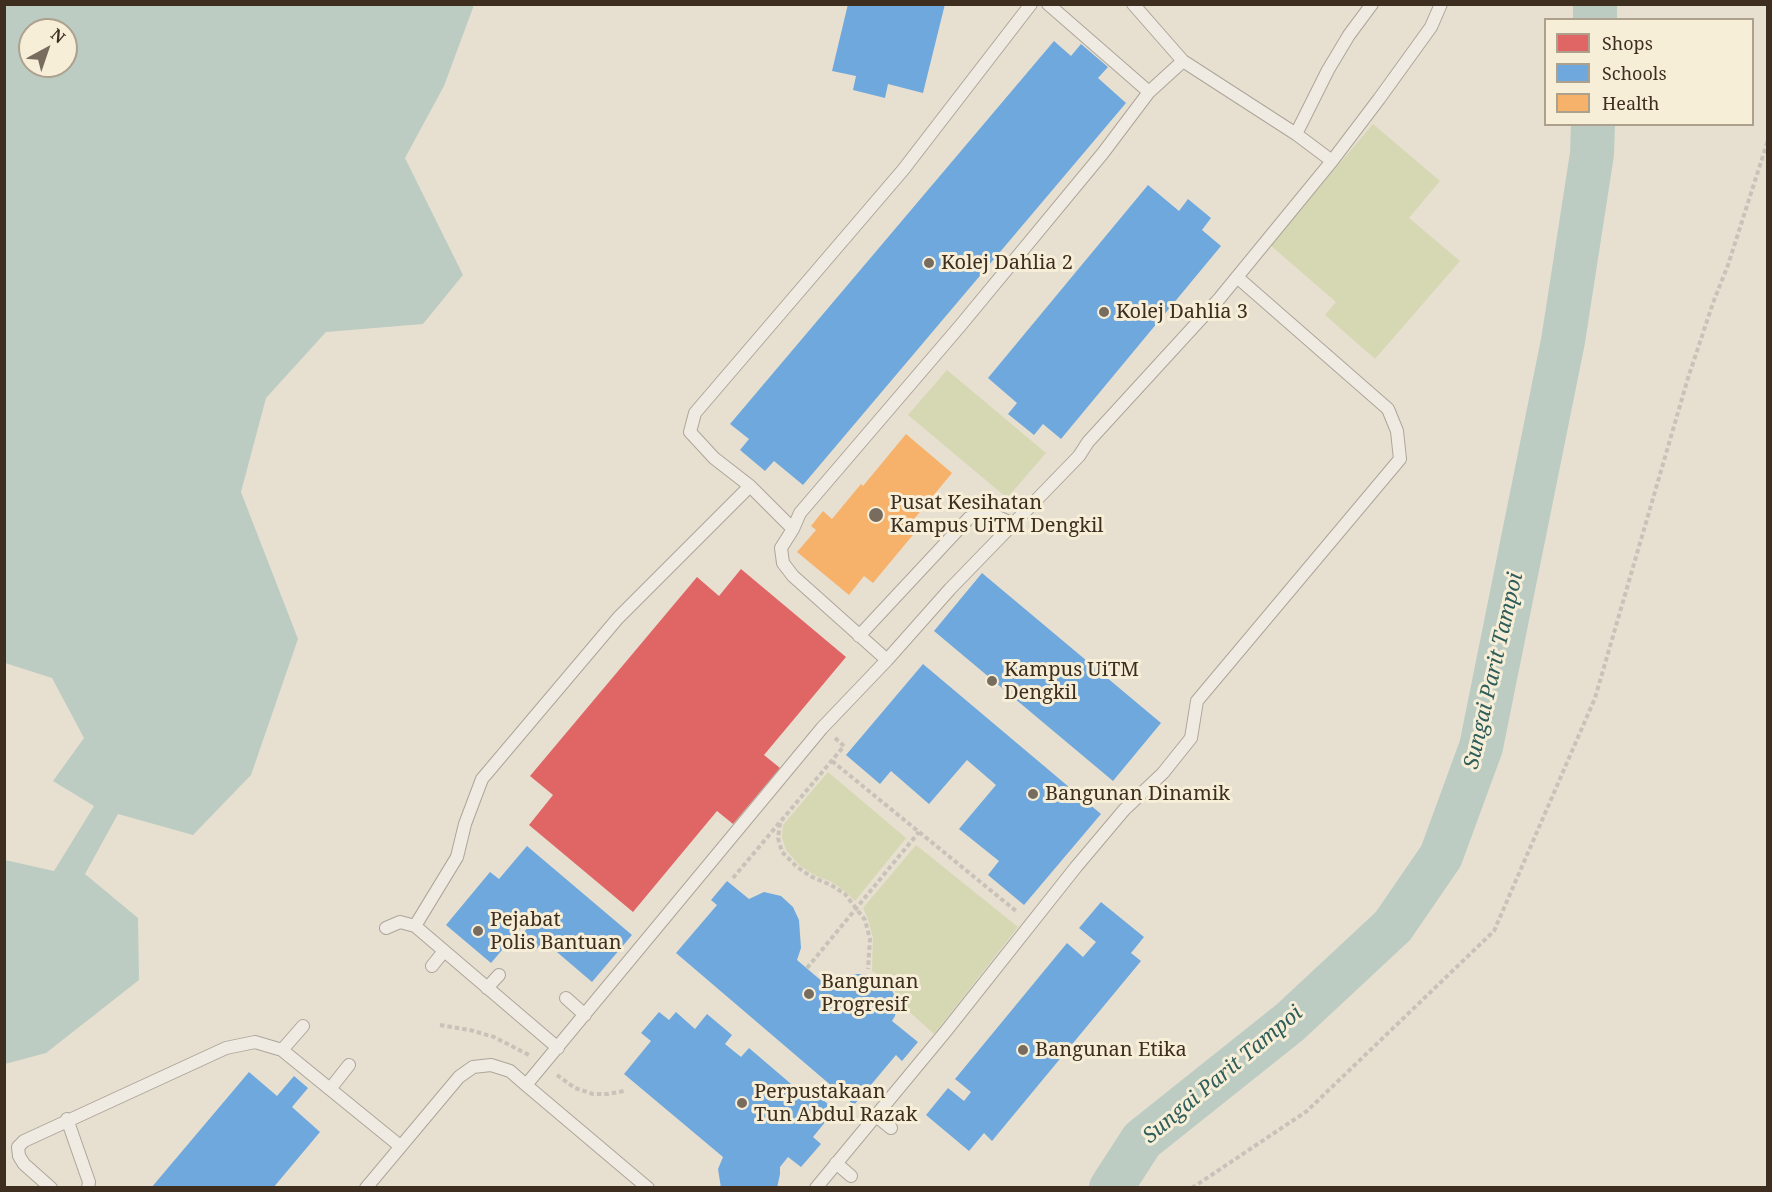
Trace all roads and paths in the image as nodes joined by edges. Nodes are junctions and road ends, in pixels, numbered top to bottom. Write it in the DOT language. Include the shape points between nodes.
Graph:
graph roads {
  1 [pos="1031,4"];
  2 [pos="1048,4"];
  3 [pos="1133,4"];
  4 [pos="1372,4"];
  5 [pos="1441,4"];
  6 [pos="1183,61"];
  7 [pos="1149,92"];
  8 [pos="1296,134"];
  9 [pos="1767,140"];
  10 [pos="1332,161"];
  11 [pos="1237,277"];
  12 [pos="750,486"];
  13 [pos="1014,524"];
  14 [pos="793,529"];
  15 [pos="859,636"];
  16 [pos="886,660"];
  17 [pos="822,728"];
  18 [pos="832,761"];
  19 [pos="780,823"];
  20 [pos="919,832"];
  21 [pos="733,878"];
  22 [pos="857,907"];
  23 [pos="1016,911"];
  24 [pos="415,926"];
  25 [pos="386,928"];
  26 [pos="444,951"];
  27 [pos="432,966"];
  28 [pos="807,968"];
  29 [pos="868,969"];
  30 [pos="499,975"];
  31 [pos="487,988"];
  32 [pos="566,998"];
  33 [pos="585,1015"];
  34 [pos="303,1026"];
  35 [pos="558,1048"];
  36 [pos="282,1050"];
  37 [pos="350,1065"];
  38 [pos="526,1085"];
  39 [pos="330,1089"];
  40 [pos="875,1114"];
  41 [pos="67,1119"];
  42 [pos="891,1128"];
  43 [pos="400,1146"];
  44 [pos="836,1163"];
  45 [pos="851,1176"];
  46 [pos="51,1188"];
  47 [pos="88,1188"];
  48 [pos="366,1188"];
  49 [pos="648,1188"];
  50 [pos="816,1188"];
  51 [pos="1192,1188"];
  1 -- 12 [label="lane" via="903,170 695,413 690,432 714,458"];
  2 -- 7 [label="lane"];
  3 -- 6 [label="lane"];
  4 -- 8 [label="lane" via="1328,70"];
  5 -- 10 [label="lane" via="1431,27"];
  6 -- 7 [label="lane"];
  6 -- 8 [label="lane"];
  7 -- 14 [label="lane" via="960,326 800,513"];
  8 -- 10 [label="lane"];
  9 -- 51 [label="path" via="1688,378 1595,698 1494,931 1307,1111"];
  10 -- 11 [label="lane"];
  11 -- 13 [label="lane"];
  11 -- 40 [label="lane" via="1388,409 1397,430 1400,459 1197,701 1191,738 1163,773 1124,810"];
  12 -- 14 [label="lane"];
  12 -- 24 [label="lane" via="618,618 482,779 457,856"];
  13 -- 15 [label="lane" via="981,513 969,518"];
  13 -- 16 [label="lane"];
  14 -- 15 [label="lane" via="781,548 783,563 792,576"];
  15 -- 16 [label="lane"];
  16 -- 17 [label="lane"];
  17 -- 18 [label="path" via="844,746"];
  17 -- 33 [label="lane"];
  18 -- 19 [label="path"];
  18 -- 20 [label="path"];
  19 -- 21 [label="path"];
  19 -- 22 [label="path" via="778,838 782,852 812,877 845,894"];
  20 -- 22 [label="path"];
  20 -- 23 [label="path"];
  22 -- 28 [label="path"];
  22 -- 29 [label="path" via="870,939"];
  24 -- 25 [label="lane" via="400,922"];
  24 -- 26 [label="lane"];
  26 -- 27 [label="lane"];
  26 -- 31 [label="lane"];
  30 -- 31 [label="lane"];
  31 -- 35 [label="lane"];
  32 -- 33 [label="lane"];
  33 -- 35 [label="lane"];
  34 -- 36 [label="lane"];
  35 -- 38 [label="lane"];
  36 -- 39 [label="lane"];
  36 -- 41 [label="lane" via="255,1042 226,1048"];
  37 -- 39 [label="lane"];
  38 -- 43 [label="lane" via="510,1071 491,1065 473,1067 459,1077"];
  38 -- 49 [label="lane"];
  39 -- 43 [label="lane"];
  40 -- 42 [label="lane"];
  40 -- 44 [label="lane"];
  41 -- 46 [label="lane" via="18,1148 24,1164"];
  41 -- 47 [label="lane"];
  43 -- 48 [label="lane"];
  44 -- 45 [label="lane"];
  44 -- 50 [label="lane"];
}
